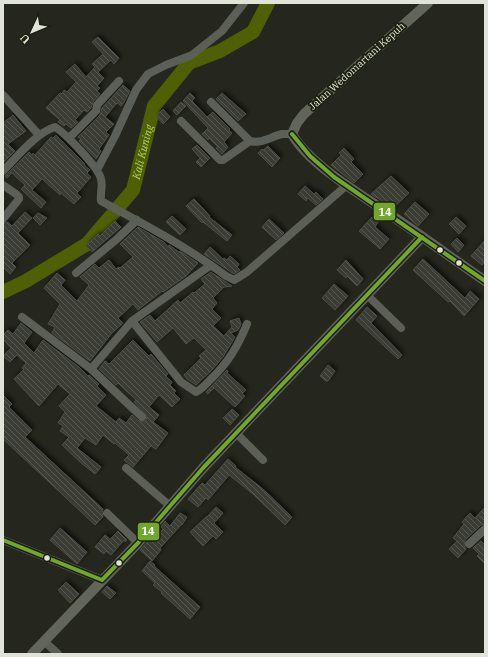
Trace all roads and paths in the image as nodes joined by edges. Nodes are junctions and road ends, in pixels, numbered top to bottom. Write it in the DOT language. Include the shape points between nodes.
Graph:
graph roads {
  1 [pos="244,3"];
  2 [pos="428,3"];
  3 [pos="119,81"];
  4 [pos="3,95"];
  5 [pos="211,102"];
  6 [pos="182,122"];
  7 [pos="292,134"];
  8 [pos="39,135"];
  9 [pos="69,138"];
  10 [pos="250,142"];
  11 [pos="97,170"];
  12 [pos="3,171"];
  13 [pos="3,185"];
  14 [pos="347,185"];
  15 [pos="133,218"];
  16 [pos="3,219"];
  17 [pos="422,237"];
  18 [pos="211,265"];
  19 [pos="76,273"];
  20 [pos="485,281"];
  21 [pos="367,295"];
  22 [pos="22,317"];
  23 [pos="132,321"];
  24 [pos="247,324"];
  25 [pos="401,328"];
  26 [pos="91,369"];
  27 [pos="142,417"];
  28 [pos="236,433"];
  29 [pos="262,460"];
  30 [pos="126,468"];
  31 [pos="170,506"];
  32 [pos="107,513"];
  33 [pos="483,533"];
  34 [pos="3,540"];
  35 [pos="138,542"];
  36 [pos="469,544"];
  37 [pos="102,580"];
  38 [pos="44,641"];
  39 [pos="32,654"];
  40 [pos="58,654"];
  1 -- 11 [label="street" via="222,31 192,55 148,74 136,90"];
  2 -- 7 [label="main road, Jalan Wedomartani Kepuh" via="304,114"];
  3 -- 9 [label="street" via="97,104 96,111"];
  4 -- 8 [label="street"];
  5 -- 10 [label="street"];
  6 -- 10 [label="street" via="220,160"];
  7 -- 10 [label="street" via="283,134 256,143"];
  7 -- 14 [label="main road" via="304,151"];
  8 -- 9 [label="street" via="55,127"];
  8 -- 12 [label="street"];
  9 -- 11 [label="street"];
  11 -- 15 [label="street" via="102,180 101,201"];
  13 -- 16 [label="street" via="19,197"];
  14 -- 17 [label="main road"];
  14 -- 18 [label="street" via="237,279 231,279"];
  15 -- 18 [label="street"];
  15 -- 19 [label="street" via="117,239"];
  17 -- 20 [label="main road"];
  17 -- 21 [label="main road"];
  18 -- 23 [label="street"];
  21 -- 25 [label="street"];
  21 -- 28 [label="main road"];
  22 -- 26 [label="street"];
  23 -- 24 [label="street" via="181,382 196,392 231,357"];
  23 -- 26 [label="street"];
  26 -- 27 [label="street"];
  28 -- 29 [label="street"];
  28 -- 31 [label="main road"];
  30 -- 31 [label="street"];
  31 -- 35 [label="main road"];
  32 -- 35 [label="street"];
  33 -- 36 [label="street"];
  34 -- 37 [label="street"];
  35 -- 37 [label="main road"];
  37 -- 38 [label="main road"];
  38 -- 39 [label="main road"];
  38 -- 40 [label="street"];
}
